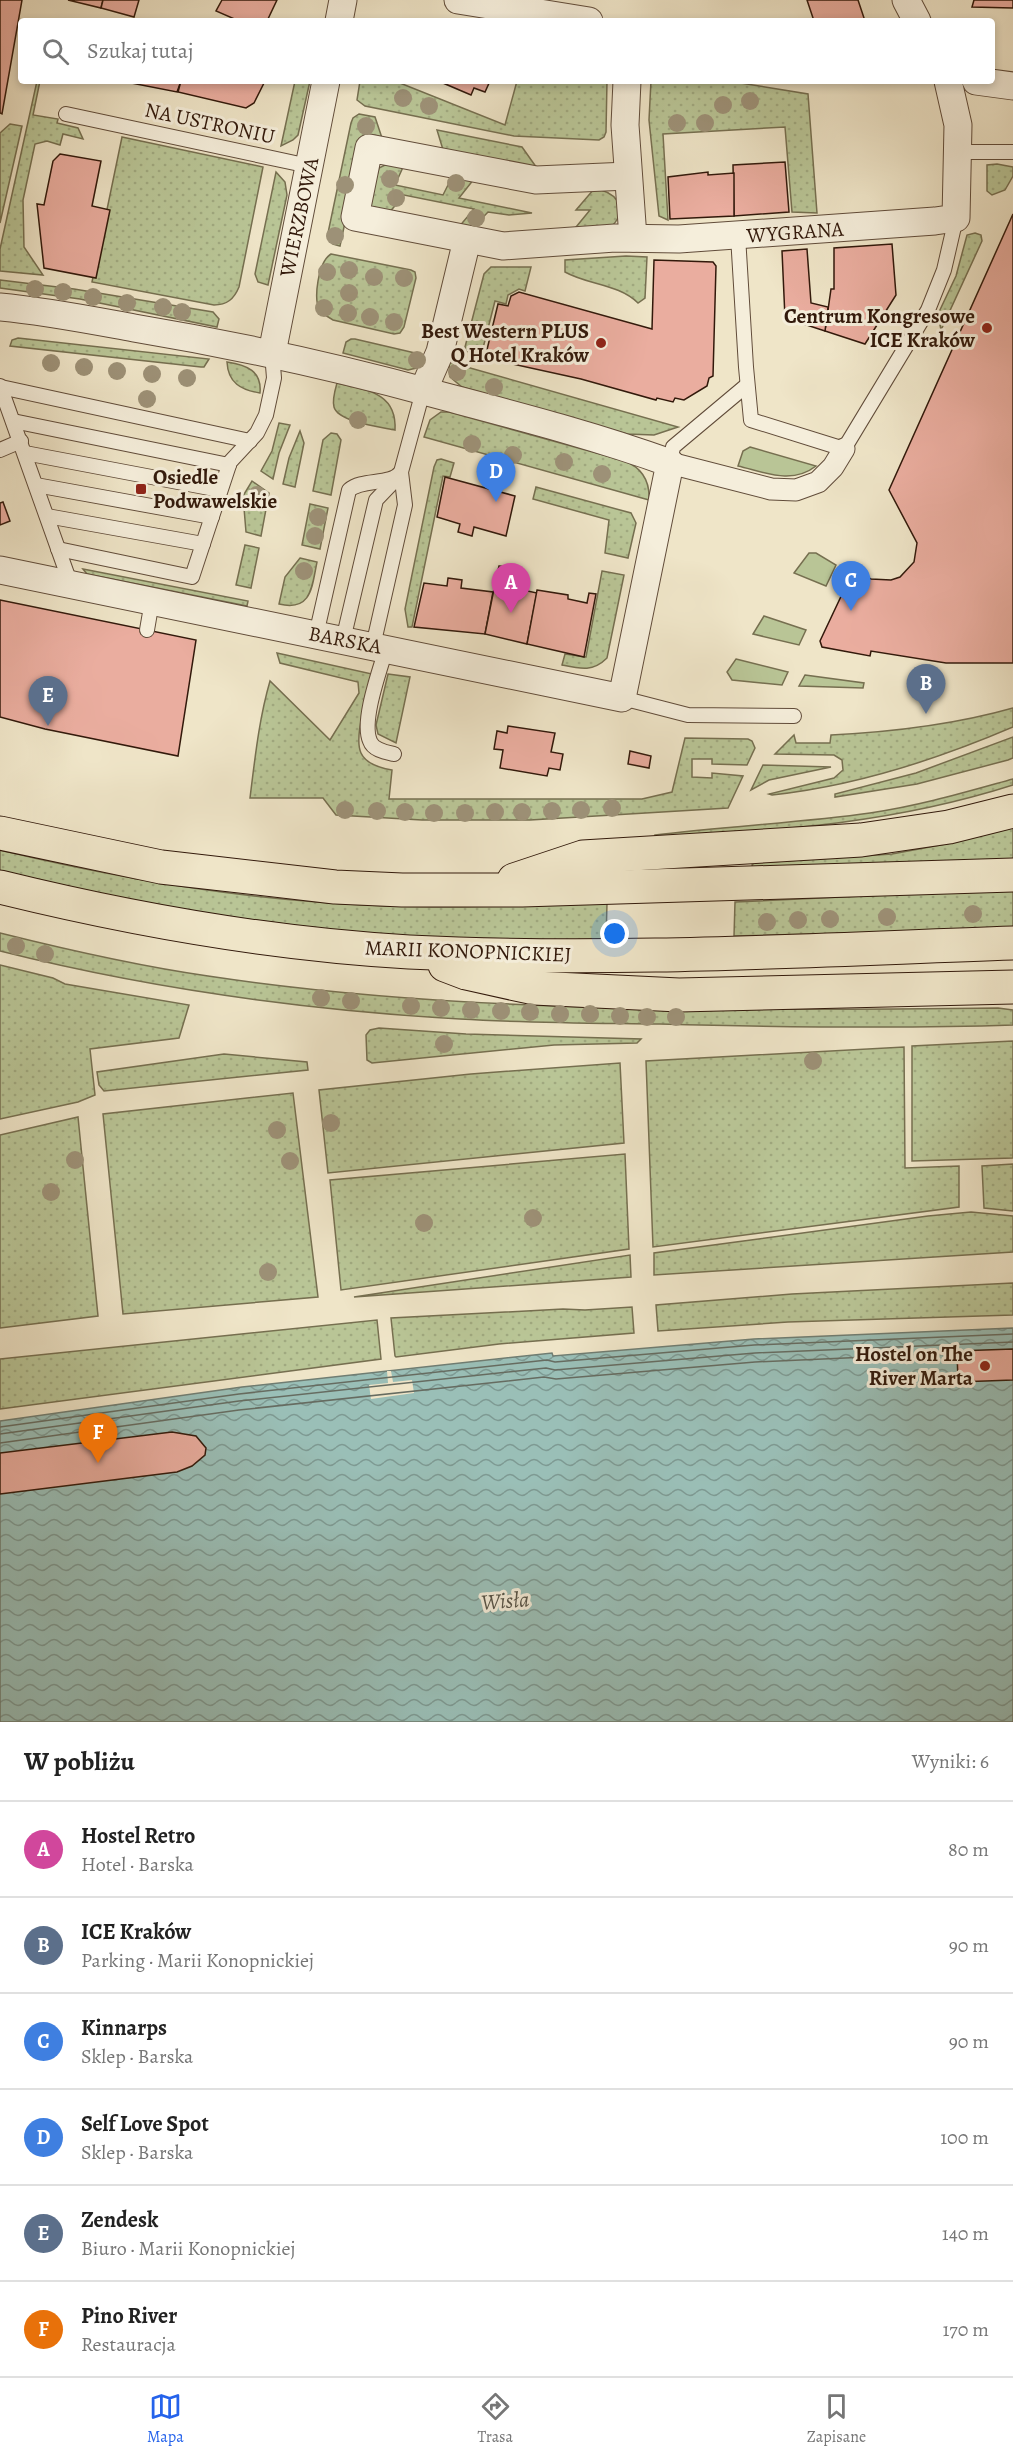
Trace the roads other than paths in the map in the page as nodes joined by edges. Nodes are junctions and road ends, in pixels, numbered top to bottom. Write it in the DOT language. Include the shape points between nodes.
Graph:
graph roads {
  1 [pos="343,0"];
  2 [pos="458,0"];
  3 [pos="906,0"];
  4 [pos="340,18"];
  5 [pos="570,18"];
  6 [pos="915,18"];
  7 [pos="326,84"];
  8 [pos="627,84"];
  9 [pos="949,84"];
  10 [pos="995,84"];
  11 [pos="1013,86"];
  12 [pos="66,114"];
  13 [pos="956,152"];
  14 [pos="1013,152"];
  15 [pos="309,166"];
  16 [pos="628,176"];
  17 [pos="956,218"];
  18 [pos="738,236"];
  19 [pos="633,238"];
  20 [pos="467,240"];
  21 [pos="0,307"];
  22 [pos="272,353"];
  23 [pos="747,385"];
  24 [pos="1,386"];
  25 [pos="423,391"];
  26 [pos="14,421"];
  27 [pos="250,441"];
  28 [pos="23,447"];
  29 [pos="844,449"];
  30 [pos="0,450"];
  31 [pos="670,463"];
  32 [pos="229,465"];
  33 [pos="401,472"];
  34 [pos="36,485"];
  35 [pos="220,490"];
  36 [pos="47,516"];
  37 [pos="212,517"];
  38 [pos="203,544"];
  39 [pos="58,549"];
  40 [pos="0,570"];
  41 [pos="71,585"];
  42 [pos="152,601"];
  43 [pos="147,630"];
  44 [pos="316,635"];
  45 [pos="342,640"];
  46 [pos="380,648"];
  47 [pos="622,698"];
  48 [pos="794,716"];
  49 [pos="394,753"];
  50 [pos="1013,811"];
  51 [pos="0,833"];
  52 [pos="1013,875"];
  53 [pos="0,886"];
  54 [pos="481,891"];
  55 [pos="1013,943"];
  56 [pos="406,951"];
  57 [pos="1013,987"];
  1 -- 4 [label="street"];
  2 -- 5 [label="street"];
  3 -- 6 [label="street"];
  7 -- 15 [label="street, WIERZBOWA"];
  8 -- 16 [label="street"];
  9 -- 13 [label="street" via="958,125"];
  10 -- 11 [label="street"];
  12 -- 15 [label="lane, NA USTRONIU"];
  13 -- 14 [label="lane"];
  13 -- 17 [label="street"];
  15 -- 22 [label="street, WIERZBOWA"];
  16 -- 19 [label="street"];
  16 -- 20 [label="street, WYGRANA" via="536,180 369,148 355,217"];
  17 -- 18 [label="street, WYGRANA"];
  17 -- 29 [label="lane" via="944,270 928,310"];
  18 -- 19 [label="street, WYGRANA"];
  18 -- 23 [label="lane"];
  19 -- 20 [label="street, WYGRANA" via="512,246"];
  20 -- 25 [label="street" via="440,352"];
  21 -- 22 [label="street"];
  22 -- 25 [label="street"];
  22 -- 27 [label="lane" via="274,378 266,415"];
  23 -- 29 [label="lane" via="751,420"];
  23 -- 31 [label="lane" via="673,447"];
  24 -- 26 [label="lane"];
  24 -- 27 [label="lane"];
  25 -- 31 [label="street"];
  25 -- 33 [label="lane"];
  26 -- 28 [label="lane"];
  26 -- 32 [label="lane"];
  27 -- 32 [label="lane"];
  28 -- 30 [label="lane"];
  28 -- 34 [label="lane"];
  28 -- 35 [label="lane"];
  29 -- 31 [label="street" via="818,482 796,490 771,489"];
  31 -- 47 [label="street"];
  32 -- 35 [label="lane"];
  33 -- 44 [label="lane" via="396,477 358,484 349,490"];
  33 -- 45 [label="lane" via="376,500"];
  33 -- 46 [label="lane" via="405,505"];
  34 -- 36 [label="lane"];
  34 -- 37 [label="lane"];
  35 -- 37 [label="lane"];
  36 -- 38 [label="lane"];
  36 -- 39 [label="lane"];
  37 -- 38 [label="lane"];
  38 -- 39 [label="lane" via="192,577"];
  39 -- 41 [label="lane"];
  40 -- 41 [label="street, BARSKA"];
  41 -- 42 [label="street, BARSKA"];
  42 -- 43 [label="lane"];
  42 -- 44 [label="street, BARSKA"];
  44 -- 45 [label="street, BARSKA"];
  45 -- 46 [label="street, BARSKA"];
  46 -- 47 [label="street, BARSKA"];
  46 -- 49 [label="lane" via="367,728 370,743"];
  47 -- 48 [label="lane, BARSKA" via="688,715"];
  50 -- 54 [label="main road" via="949,827 861,840 583,857"];
  51 -- 54 [label="main road" via="98,855 216,874 335,887"];
  52 -- 54 [label="main road"];
  53 -- 56 [label="main road, MARII KONOPNICKIEJ" via="110,913 225,932"];
  55 -- 56 [label="main road, MARII KONOPNICKIEJ" via="632,955 512,956"];
  56 -- 57 [label="main road" via="466,973 534,988 689,994"];
}
